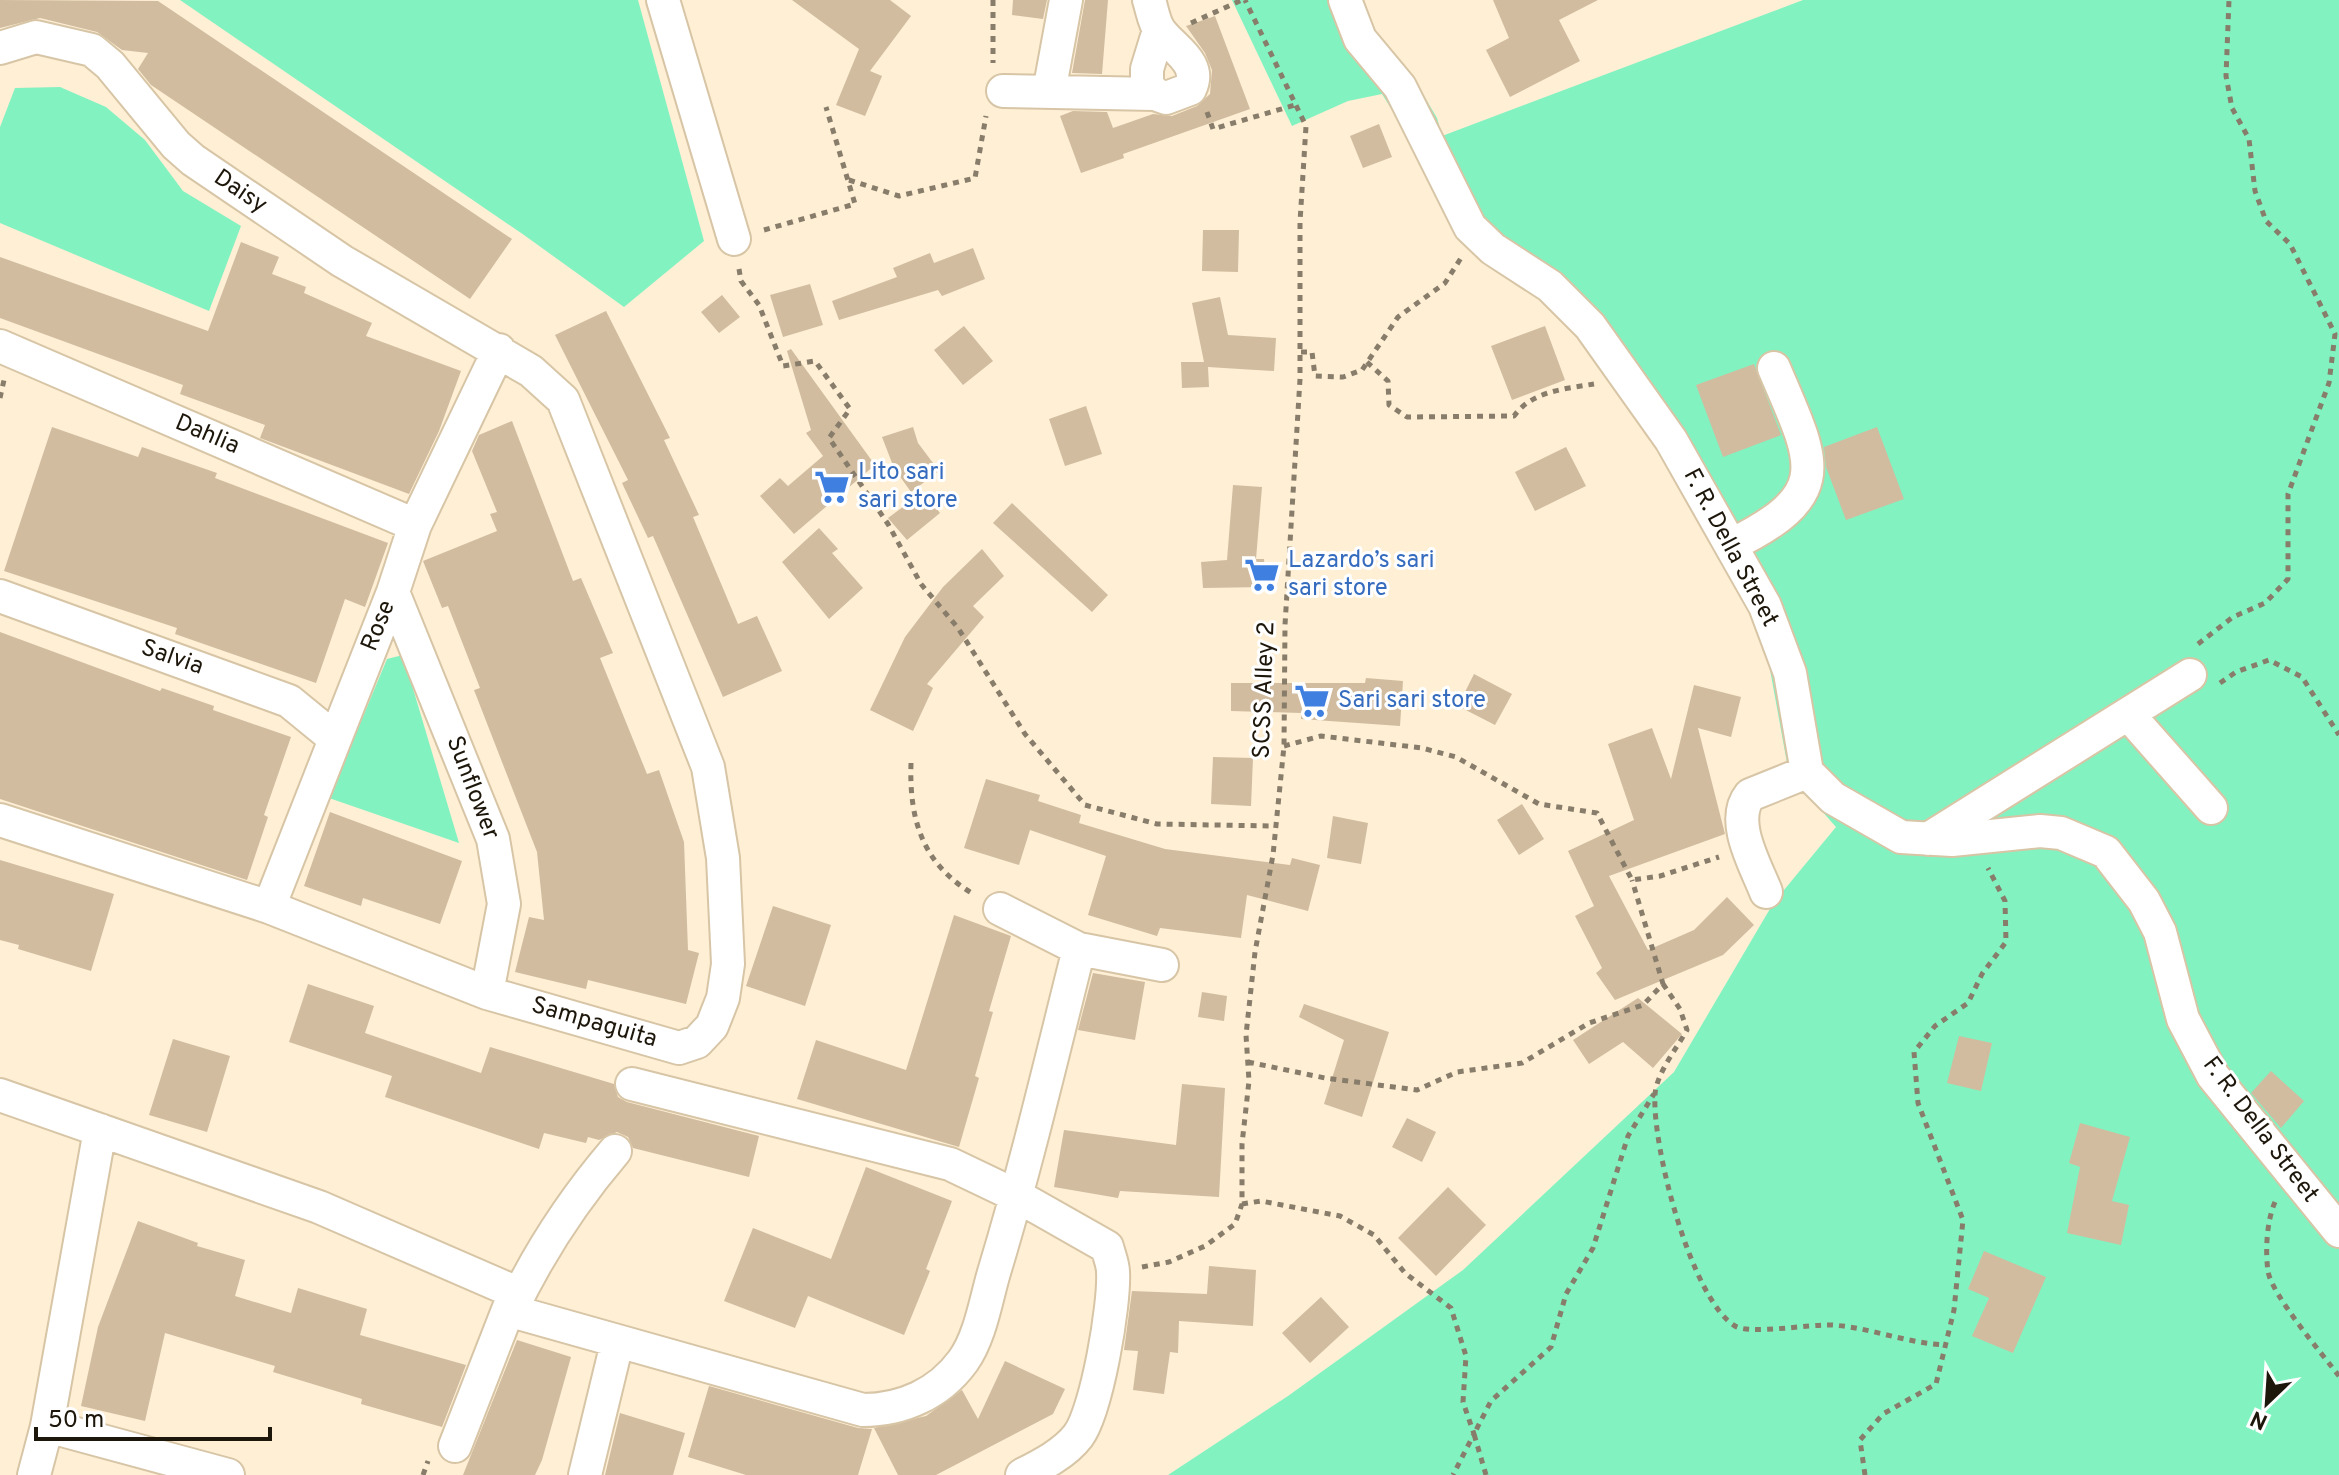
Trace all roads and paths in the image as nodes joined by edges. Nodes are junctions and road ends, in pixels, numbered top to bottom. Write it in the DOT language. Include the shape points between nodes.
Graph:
graph roads {
  1 [pos="663,0"];
  2 [pos="993,0"];
  3 [pos="1066,0"];
  4 [pos="1243,0"];
  5 [pos="1345,0"];
  6 [pos="2229,0"];
  7 [pos="1158,22"];
  8 [pos="0,48"];
  9 [pos="995,88"];
  10 [pos="1049,92"];
  11 [pos="1155,94"];
  12 [pos="1295,105"];
  13 [pos="826,107"];
  14 [pos="1213,129"];
  15 [pos="849,180"];
  16 [pos="1478,238"];
  17 [pos="734,239"];
  18 [pos="0,346"];
  19 [pos="499,350"];
  20 [pos="1301,352"];
  21 [pos="1367,362"];
  22 [pos="1774,368"];
  23 [pos="1628,379"];
  24 [pos="415,525"];
  25 [pos="1731,545"];
  26 [pos="393,592"];
  27 [pos="0,596"];
  28 [pos="2189,662"];
  29 [pos="2128,714"];
  30 [pos="2339,735"];
  31 [pos="333,737"];
  32 [pos="1284,746"];
  33 [pos="911,763"];
  34 [pos="1807,772"];
  35 [pos="2211,808"];
  36 [pos="0,820"];
  37 [pos="1273,826"];
  38 [pos="2001,833"];
  39 [pos="1925,841"];
  40 [pos="1749,847"];
  41 [pos="1632,880"];
  42 [pos="1766,892"];
  43 [pos="269,907"];
  44 [pos="1000,909"];
  45 [pos="1079,949"];
  46 [pos="1162,965"];
  47 [pos="1663,984"];
  48 [pos="487,993"];
  49 [pos="1248,1062"];
  50 [pos="632,1084"];
  51 [pos="1655,1093"];
  52 [pos="0,1095"];
  53 [pos="100,1130"];
  54 [pos="615,1151"];
  55 [pos="2288,1171"];
  56 [pos="1017,1196"];
  57 [pos="1242,1204"];
  58 [pos="2339,1231"];
  59 [pos="1113,1271"];
  60 [pos="513,1301"];
  61 [pos="617,1343"];
  62 [pos="1945,1345"];
  63 [pos="2339,1376"];
  64 [pos="47,1426"];
  65 [pos="1474,1434"];
  66 [pos="455,1446"];
  67 [pos="34,1475"];
  68 [pos="228,1475"];
  69 [pos="585,1475"];
  70 [pos="1022,1475"];
  71 [pos="1453,1475"];
  72 [pos="1486,1475"];
  73 [pos="1865,1475"];
  1 -- 17 [label="street"];
  2 -- 9 [label="path"];
  3 -- 10 [label="street"];
  4 -- 7 [label="path"];
  4 -- 12 [label="path"];
  5 -- 16 [label="street, F. R. Della Street" via="1360,39 1400,87"];
  6 -- 28 [label="path" via="2226,76 2232,108 2249,139 2255,191 2266,221 2290,244 2335,334 2329,383 2288,494 2288,579 2265,603 2233,617"];
  7 -- 11 [label="street" via="1147,69 1147,85"];
  7 -- 11 [label="street" via="1188,60 1194,81 1180,95"];
  8 -- 19 [label="street, Daisy" via="36,37 92,50 193,160 342,261"];
  9 -- 10 [label="street"];
  9 -- 15 [label="path" via="975,178 899,196"];
  10 -- 11 [label="street"];
  12 -- 14 [label="path"];
  12 -- 20 [label="path, SCSS Alley 2" via="1306,126"];
  13 -- 15 [label="path"];
  15 -- 17 [label="path" via="855,204"];
  16 -- 21 [label="path" via="1445,283 1398,317"];
  16 -- 23 [label="street, F. R. Della Street" via="1550,286 1590,326"];
  17 -- 37 [label="path" via="741,281 759,305 783,366 815,361 850,409 829,438 1025,734 1085,805 1157,824"];
  18 -- 24 [label="street, Dahlia"];
  19 -- 24 [label="street, Rose"];
  19 -- 48 [label="street, Sampaguita" via="563,400 708,767 723,858 728,964 712,1026 697,1042 679,1048"];
  20 -- 21 [label="path" via="1312,352 1315,376 1343,377 1362,370"];
  20 -- 32 [label="path, SCSS Alley 2" via="1285,625"];
  21 -- 23 [label="path" via="1388,381 1389,405 1407,417 1514,416 1524,402 1555,390"];
  22 -- 25 [label="street" via="1808,450 1809,472 1802,495 1785,514"];
  23 -- 25 [label="street, F. R. Della Street" via="1671,440"];
  24 -- 26 [label="street, Rose"];
  25 -- 34 [label="street, F. R. Della Street" via="1765,606 1790,673"];
  26 -- 31 [label="street, Rose"];
  26 -- 48 [label="street, Sunflower" via="496,849 504,904"];
  27 -- 31 [label="street, Salvia" via="289,701"];
  28 -- 29 [label="street"];
  28 -- 30 [label="path" via="2204,693 2236,672 2269,660 2302,677"];
  29 -- 35 [label="street"];
  29 -- 39 [label="street"];
  31 -- 43 [label="street, Rose"];
  32 -- 37 [label="path, SCSS Alley 2"];
  32 -- 41 [label="path" via="1321,736 1456,757 1539,804 1597,813"];
  33 -- 44 [label="path" via="916,831 951,881"];
  34 -- 39 [label="street, F. R. Della Street" via="1833,798 1874,824"];
  34 -- 40 [label="street" via="1750,795 1742,819"];
  36 -- 43 [label="street, Sampaguita"];
  37 -- 49 [label="path, SCSS Alley 2" via="1267,903 1250,995"];
  38 -- 39 [label="street, F. R. Della Street"];
  38 -- 55 [label="street, F. R. Della Street" via="2061,833 2106,852 2126,873 2160,932 2183,1019 2213,1076"];
  38 -- 62 [label="path" via="1986,864 2005,901 2006,942 1968,1003 1935,1026 1914,1052 1918,1103 1963,1220"];
  40 -- 41 [label="path"];
  40 -- 42 [label="street"];
  41 -- 47 [label="path"];
  43 -- 48 [label="street, Sampaguita"];
  44 -- 45 [label="street"];
  45 -- 46 [label="street"];
  45 -- 56 [label="street"];
  47 -- 49 [label="path" via="1643,1005 1589,1023 1522,1063 1457,1072 1417,1090"];
  47 -- 51 [label="path" via="1687,1030"];
  49 -- 57 [label="path, SCSS Alley 2"];
  50 -- 56 [label="street" via="950,1164"];
  51 -- 62 [label="path" via="1660,1148 1674,1204 1702,1287 1727,1319 1753,1330 1832,1325 1909,1343"];
  51 -- 65 [label="path" via="1628,1136 1593,1248 1566,1294 1551,1347 1491,1401"];
  52 -- 53 [label="street"];
  53 -- 60 [label="street" via="319,1207"];
  53 -- 64 [label="street"];
  54 -- 60 [label="street"];
  55 -- 58 [label="street, F. R. Della Street"];
  55 -- 63 [label="path" via="2270,1215 2268,1273"];
  56 -- 59 [label="street" via="1107,1247"];
  56 -- 61 [label="street" via="965,1358 932,1391 908,1403 863,1410"];
  57 -- 59 [label="path" via="1235,1224 1205,1246 1169,1262"];
  57 -- 65 [label="path" via="1261,1201 1340,1216 1374,1235 1405,1273 1451,1308 1466,1356 1463,1402"];
  59 -- 70 [label="street" via="1089,1418 1062,1452"];
  60 -- 61 [label="street"];
  60 -- 66 [label="street"];
  61 -- 69 [label="street"];
  62 -- 73 [label="path" via="1936,1384 1883,1414 1860,1440"];
  64 -- 67 [label="street"];
  64 -- 68 [label="street"];
  65 -- 71 [label="path"];
  65 -- 72 [label="path"];
}
